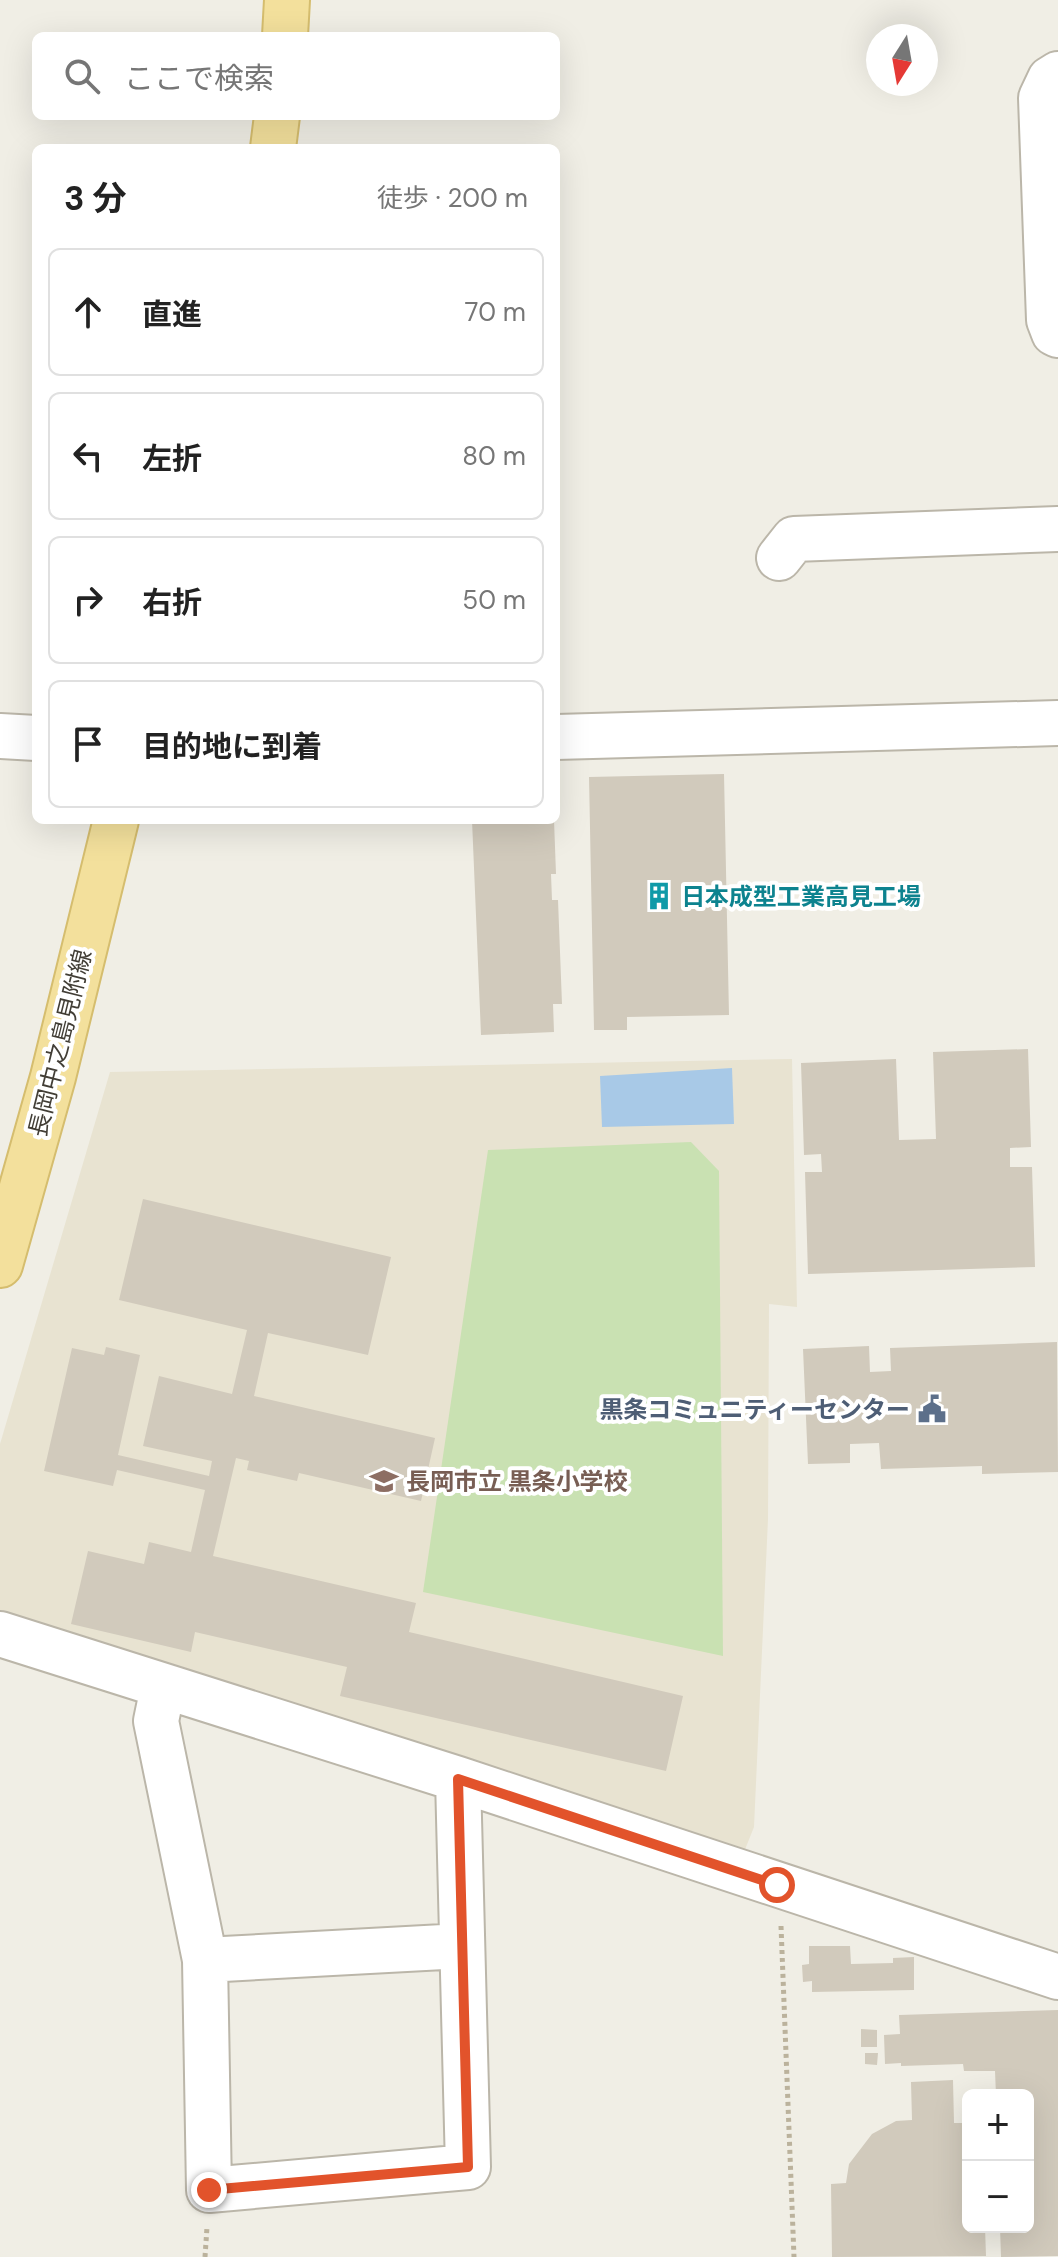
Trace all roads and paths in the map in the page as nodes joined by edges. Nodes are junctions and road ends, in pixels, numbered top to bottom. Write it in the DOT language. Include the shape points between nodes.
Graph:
graph roads {
  1 [pos="287,0"];
  2 [pos="285,32"];
  3 [pos="1058,74"];
  4 [pos="276,120"];
  5 [pos="274,144"];
  6 [pos="1058,335"];
  7 [pos="1058,529"];
  8 [pos="779,558"];
  9 [pos="1058,723"];
  10 [pos="0,736"];
  11 [pos="560,737"];
  12 [pos="32,738"];
  13 [pos="115,824"];
  14 [pos="0,1265"];
  15 [pos="0,1634"];
  16 [pos="163,1687"];
  17 [pos="458,1779"];
  18 [pos="777,1885"];
  19 [pos="462,1946"];
  20 [pos="205,1960"];
  21 [pos="1058,1977"];
  22 [pos="794,2257"];
  1 -- 2 [label="main road"];
  3 -- 6 [label="street" via="1041,98 1049,320"];
  4 -- 5 [label="main road"];
  7 -- 8 [label="street" via="794,539"];
  9 -- 11 [label="street"];
  10 -- 12 [label="street"];
  13 -- 14 [label="main road, 長岡中之島見附線"];
  15 -- 16 [label="street"];
  16 -- 17 [label="street"];
  16 -- 20 [label="street" via="156,1721"];
  17 -- 18 [label="street"];
  17 -- 19 [label="street"];
  18 -- 21 [label="street"];
  18 -- 22 [label="path"];
  19 -- 20 [label="street"];
  19 -- 20 [label="street" via="468,2167 209,2190"];
}
